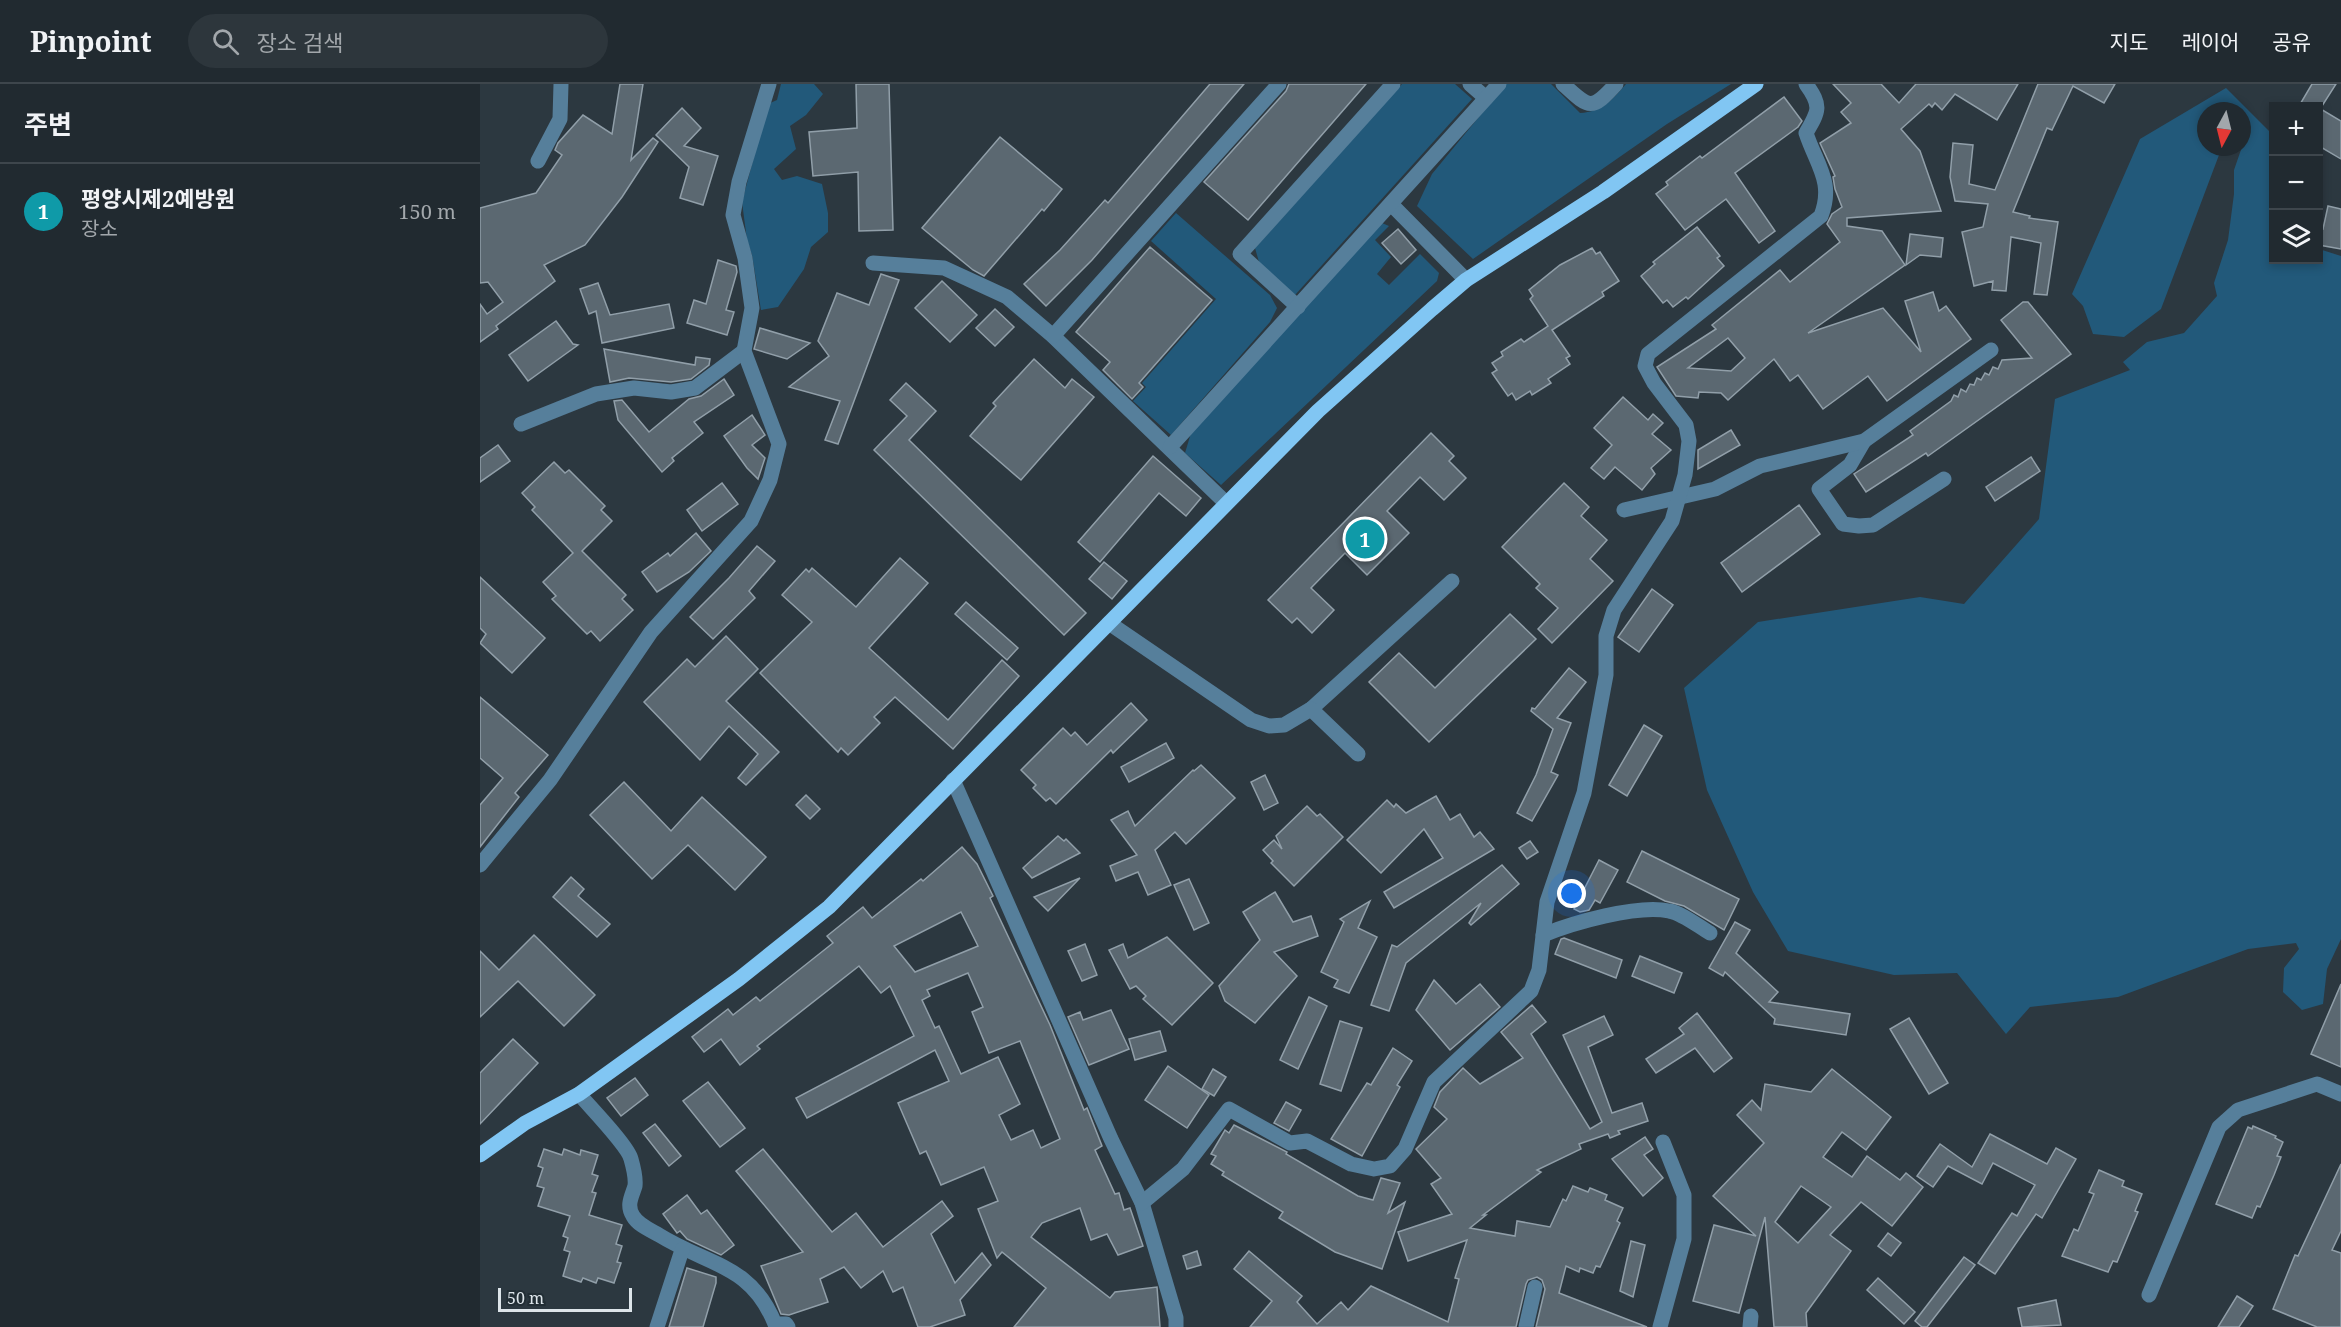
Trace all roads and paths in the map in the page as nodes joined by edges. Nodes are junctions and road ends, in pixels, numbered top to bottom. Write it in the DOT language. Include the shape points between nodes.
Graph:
graph roads {
  1 [pos="561,84"];
  2 [pos="769,84"];
  3 [pos="1279,84"];
  4 [pos="1393,84"];
  5 [pos="1470,84"];
  6 [pos="1499,84"];
  7 [pos="1563,84"];
  8 [pos="1616,84"];
  9 [pos="1756,84"];
  10 [pos="1806,84"];
  11 [pos="1485,98"];
  12 [pos="538,161"];
  13 [pos="1391,204"];
  14 [pos="873,263"];
  15 [pos="1466,280"];
  16 [pos="1298,307"];
  17 [pos="1053,336"];
  18 [pos="1991,350"];
  19 [pos="744,351"];
  20 [pos="520,424"];
  21 [pos="1864,441"];
  22 [pos="1170,447"];
  23 [pos="1944,479"];
  24 [pos="1678,498"];
  25 [pos="1226,503"];
  26 [pos="1624,510"];
  27 [pos="1452,581"];
  28 [pos="1109,623"];
  29 [pos="1311,709"];
  30 [pos="1358,754"];
  31 [pos="953,780"];
  32 [pos="480,864"];
  33 [pos="1710,933"];
  34 [pos="1543,935"];
  35 [pos="579,1094"];
  36 [pos="2341,1094"];
  37 [pos="1663,1142"];
  38 [pos="480,1155"];
  39 [pos="1142,1203"];
  40 [pos="682,1250"];
  41 [pos="1535,1287"];
  42 [pos="2149,1295"];
  43 [pos="657,1327"];
  44 [pos="788,1327"];
  45 [pos="1176,1327"];
  46 [pos="1526,1327"];
  47 [pos="1660,1327"];
  1 -- 12 [label="street" via="560,119"];
  2 -- 19 [label="street" via="733,215 745,258 752,308"];
  3 -- 17 [label="street"];
  4 -- 16 [label="street" via="1240,254"];
  5 -- 11 [label="street"];
  6 -- 11 [label="street"];
  7 -- 8 [label="street" via="1582,102 1592,104 1600,102"];
  9 -- 15 [label="main road" via="1603,192"];
  10 -- 24 [label="street" via="1816,97 1818,113 1806,134 1826,182 1827,199 1821,216 1648,354 1645,366 1654,383 1686,425 1689,441"];
  11 -- 13 [label="street"];
  13 -- 15 [label="street"];
  13 -- 16 [label="street"];
  14 -- 17 [label="street" via="944,268 1007,297"];
  15 -- 25 [label="main road" via="1318,411"];
  16 -- 22 [label="street"];
  17 -- 22 [label="street"];
  18 -- 21 [label="street"];
  19 -- 20 [label="street" via="695,388 671,392 634,388 596,394"];
  19 -- 32 [label="street" via="779,444 770,480 751,521 651,632 550,780"];
  21 -- 23 [label="street" via="1850,465 1819,489 1843,524 1873,525"];
  21 -- 24 [label="street" via="1760,466 1715,489"];
  22 -- 25 [label="street"];
  24 -- 26 [label="street"];
  24 -- 34 [label="street" via="1672,521 1614,610 1606,636 1606,675 1584,793 1547,902"];
  25 -- 28 [label="main road"];
  27 -- 29 [label="street"];
  28 -- 29 [label="street" via="1251,720 1269,726 1284,725"];
  28 -- 31 [label="main road"];
  29 -- 30 [label="street"];
  31 -- 35 [label="main road" via="829,907 739,979"];
  31 -- 39 [label="street"];
  33 -- 34 [label="street" via="1670,911 1631,912"];
  34 -- 39 [label="street" via="1539,970 1531,991 1434,1082 1405,1149 1390,1166 1374,1169 1351,1164 1307,1141 1290,1143 1229,1109 1183,1169"];
  35 -- 38 [label="main road" via="525,1123"];
  35 -- 40 [label="street" via="630,1155 635,1184 629,1200 632,1216"];
  36 -- 42 [label="street" via="2317,1084 2238,1110 2219,1127"];
  37 -- 47 [label="street" via="1684,1195 1684,1239"];
  39 -- 45 [label="street" via="1163,1268"];
  40 -- 43 [label="street"];
  40 -- 44 [label="street" via="718,1264 750,1283 766,1301 775,1324"];
  41 -- 46 [label="street"];
}
